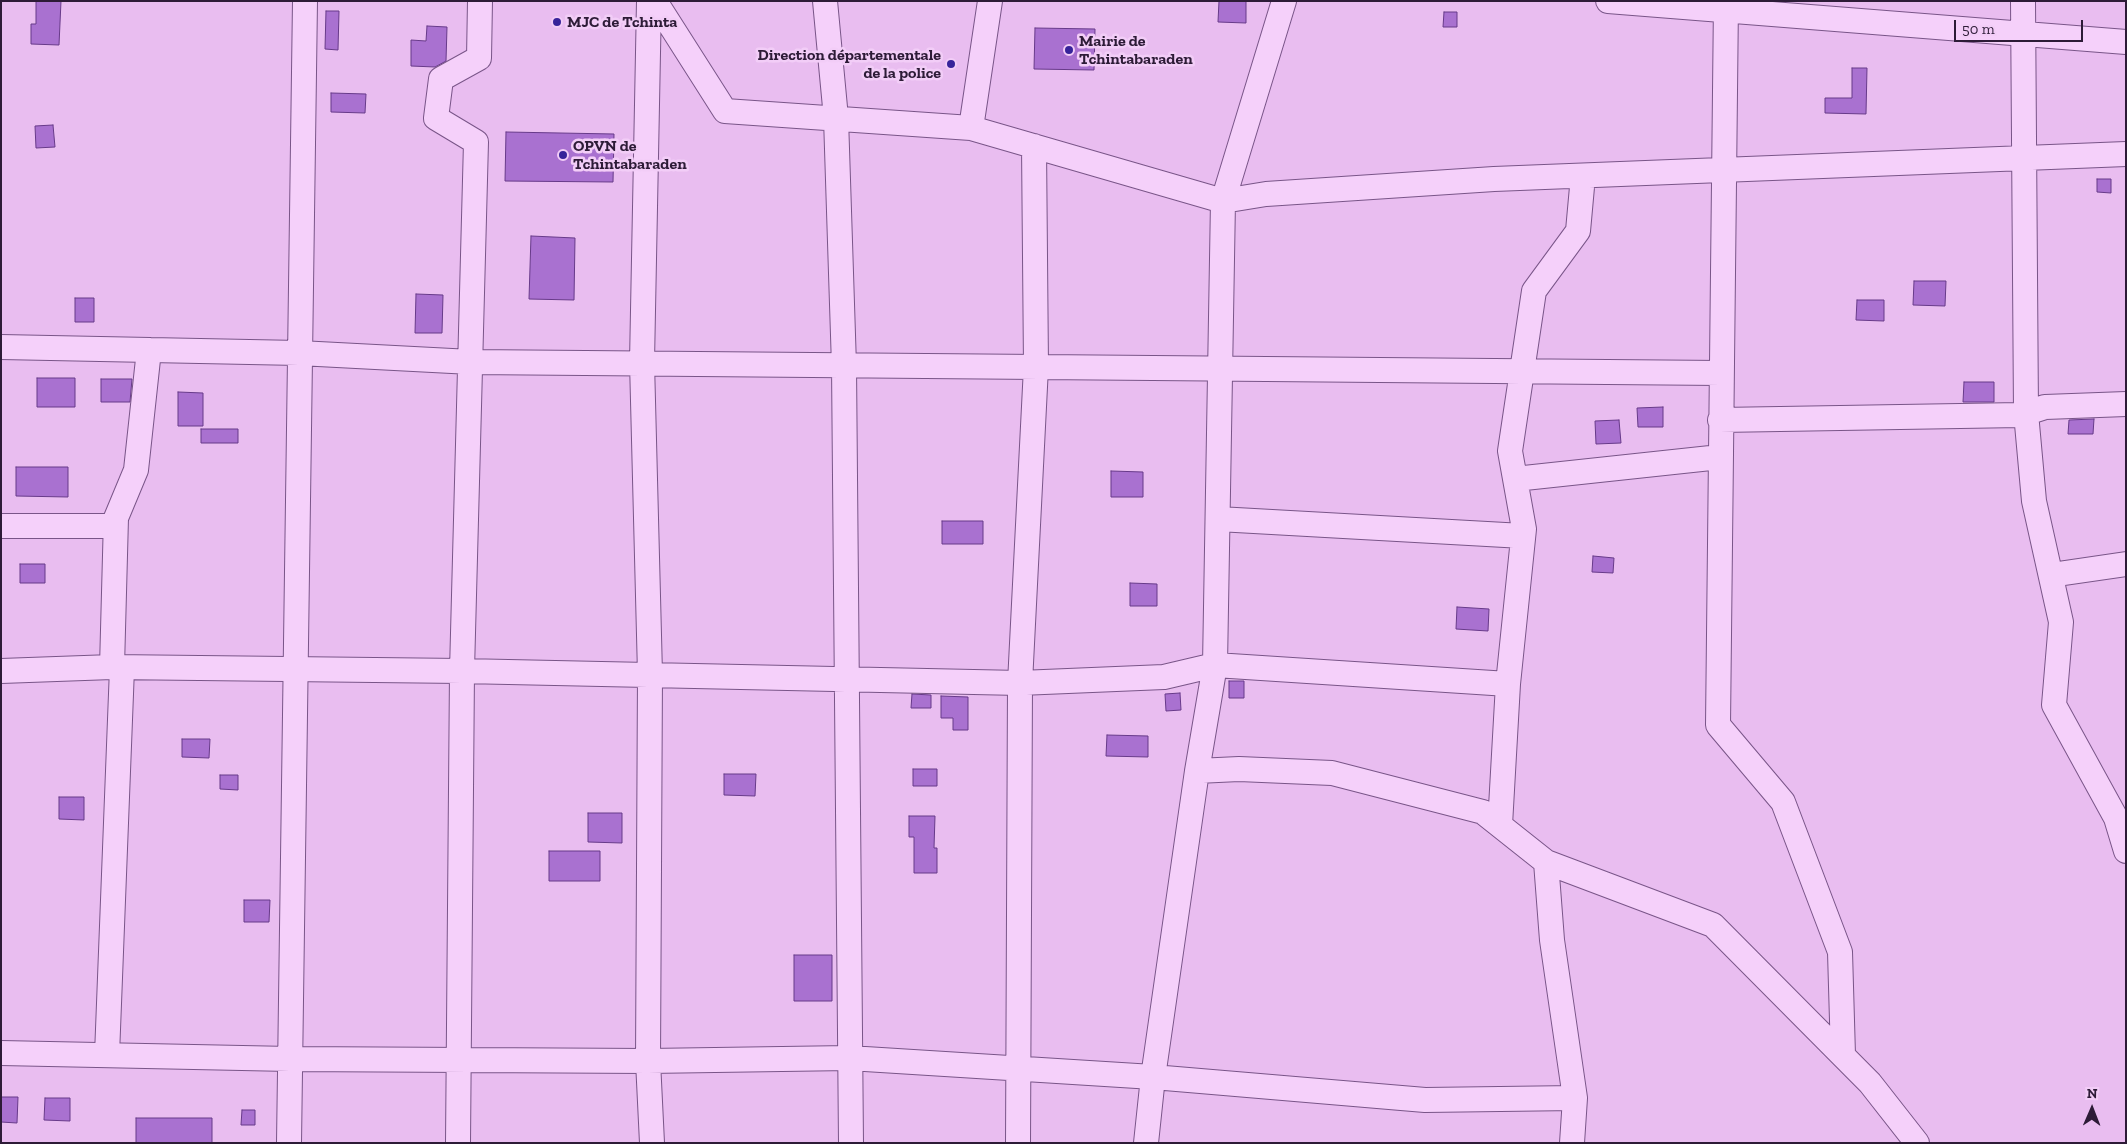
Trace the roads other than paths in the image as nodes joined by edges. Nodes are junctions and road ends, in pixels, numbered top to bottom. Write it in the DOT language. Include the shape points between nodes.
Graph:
graph roads {
  1 [pos="305,1"];
  2 [pos="480,1"];
  3 [pos="649,1"];
  4 [pos="655,1"];
  5 [pos="825,1"];
  6 [pos="990,1"];
  7 [pos="1284,1"];
  8 [pos="1608,1"];
  9 [pos="2023,1"];
  10 [pos="1726,6"];
  11 [pos="2024,33"];
  12 [pos="2126,42"];
  13 [pos="836,118"];
  14 [pos="971,128"];
  15 [pos="1034,146"];
  16 [pos="2126,154"];
  17 [pos="2024,158"];
  18 [pos="1724,170"];
  19 [pos="1583,176"];
  20 [pos="1223,201"];
  21 [pos="1,347"];
  22 [pos="149,350"];
  23 [pos="299,353"];
  24 [pos="470,362"];
  25 [pos="642,362"];
  26 [pos="844,366"];
  27 [pos="1036,367"];
  28 [pos="1220,369"];
  29 [pos="1520,371"];
  30 [pos="1721,373"];
  31 [pos="2126,404"];
  32 [pos="2026,413"];
  33 [pos="1720,420"];
  34 [pos="1720,457"];
  35 [pos="1515,479"];
  36 [pos="1218,519"];
  37 [pos="1,526"];
  38 [pos="115,526"];
  39 [pos="1523,536"];
  40 [pos="2126,564"];
  41 [pos="2051,575"];
  42 [pos="1215,665"];
  43 [pos="117,667"];
  44 [pos="294,669"];
  45 [pos="1,671"];
  46 [pos="462,671"];
  47 [pos="650,674"];
  48 [pos="847,679"];
  49 [pos="1020,683"];
  50 [pos="1508,684"];
  51 [pos="1197,771"];
  52 [pos="1500,825"];
  53 [pos="2126,851"];
  54 [pos="1546,862"];
  55 [pos="1,1053"];
  56 [pos="107,1055"];
  57 [pos="1843,1055"];
  58 [pos="849,1058"];
  59 [pos="290,1059"];
  60 [pos="460,1060"];
  61 [pos="648,1061"];
  62 [pos="1018,1068"];
  63 [pos="1153,1077"];
  64 [pos="1575,1098"];
  65 [pos="288,1143"];
  66 [pos="458,1143"];
  67 [pos="652,1143"];
  68 [pos="852,1143"];
  69 [pos="1018,1143"];
  70 [pos="1146,1143"];
  71 [pos="1572,1143"];
  72 [pos="1917,1143"];
  1 -- 23 [label="street"];
  2 -- 24 [label="street" via="479,58 441,79 436,118 476,142"];
  3 -- 25 [label="street"];
  4 -- 13 [label="street" via="725,111"];
  5 -- 13 [label="street"];
  6 -- 14 [label="street"];
  7 -- 20 [label="street"];
  8 -- 10 [label="street"];
  9 -- 11 [label="street"];
  10 -- 11 [label="street"];
  10 -- 18 [label="street"];
  11 -- 12 [label="street"];
  11 -- 17 [label="street"];
  13 -- 14 [label="street"];
  13 -- 26 [label="street"];
  14 -- 15 [label="street"];
  15 -- 20 [label="street"];
  15 -- 27 [label="street"];
  16 -- 17 [label="street"];
  17 -- 18 [label="street"];
  17 -- 32 [label="street"];
  18 -- 19 [label="street"];
  18 -- 30 [label="street"];
  19 -- 20 [label="street" via="1276,194"];
  19 -- 29 [label="street" via="1578,231 1534,290"];
  20 -- 28 [label="street"];
  21 -- 22 [label="street"];
  22 -- 23 [label="street"];
  22 -- 38 [label="street" via="136,470"];
  23 -- 24 [label="street"];
  23 -- 44 [label="street"];
  24 -- 25 [label="street"];
  24 -- 46 [label="street"];
  25 -- 26 [label="street"];
  25 -- 47 [label="street"];
  26 -- 27 [label="street"];
  26 -- 48 [label="street"];
  27 -- 28 [label="street"];
  27 -- 49 [label="street"];
  28 -- 29 [label="street"];
  28 -- 36 [label="street"];
  29 -- 30 [label="street"];
  29 -- 35 [label="street" via="1510,450"];
  30 -- 33 [label="street"];
  31 -- 32 [label="street" via="2045,407"];
  32 -- 33 [label="street"];
  32 -- 41 [label="street" via="2034,501"];
  33 -- 34 [label="street"];
  34 -- 35 [label="street"];
  34 -- 57 [label="street" via="1718,725 1783,802 1840,952"];
  35 -- 39 [label="street"];
  36 -- 39 [label="street"];
  36 -- 42 [label="street"];
  37 -- 38 [label="street"];
  38 -- 43 [label="street"];
  39 -- 50 [label="street"];
  40 -- 41 [label="street"];
  41 -- 53 [label="street" via="2061,622 2054,705 2116,818"];
  42 -- 49 [label="street" via="1164,677"];
  42 -- 50 [label="street"];
  42 -- 51 [label="street"];
  43 -- 44 [label="street"];
  43 -- 45 [label="street"];
  43 -- 56 [label="street"];
  44 -- 46 [label="street"];
  44 -- 59 [label="street"];
  46 -- 47 [label="street"];
  46 -- 60 [label="street"];
  47 -- 48 [label="street"];
  47 -- 61 [label="street"];
  48 -- 49 [label="street"];
  48 -- 58 [label="street"];
  49 -- 62 [label="street"];
  50 -- 52 [label="street"];
  51 -- 52 [label="street" via="1332,772 1483,812"];
  51 -- 63 [label="street"];
  52 -- 54 [label="street"];
  54 -- 57 [label="street" via="1713,925"];
  54 -- 64 [label="street" via="1552,940"];
  55 -- 56 [label="street"];
  56 -- 59 [label="street"];
  57 -- 72 [label="street" via="1870,1082"];
  58 -- 61 [label="street"];
  58 -- 62 [label="street"];
  58 -- 68 [label="street"];
  59 -- 60 [label="street"];
  59 -- 65 [label="street"];
  60 -- 61 [label="street"];
  60 -- 66 [label="street"];
  61 -- 67 [label="street"];
  62 -- 63 [label="street"];
  62 -- 69 [label="street"];
  63 -- 64 [label="street" via="1425,1100"];
  63 -- 70 [label="street"];
  64 -- 71 [label="street"];
}
